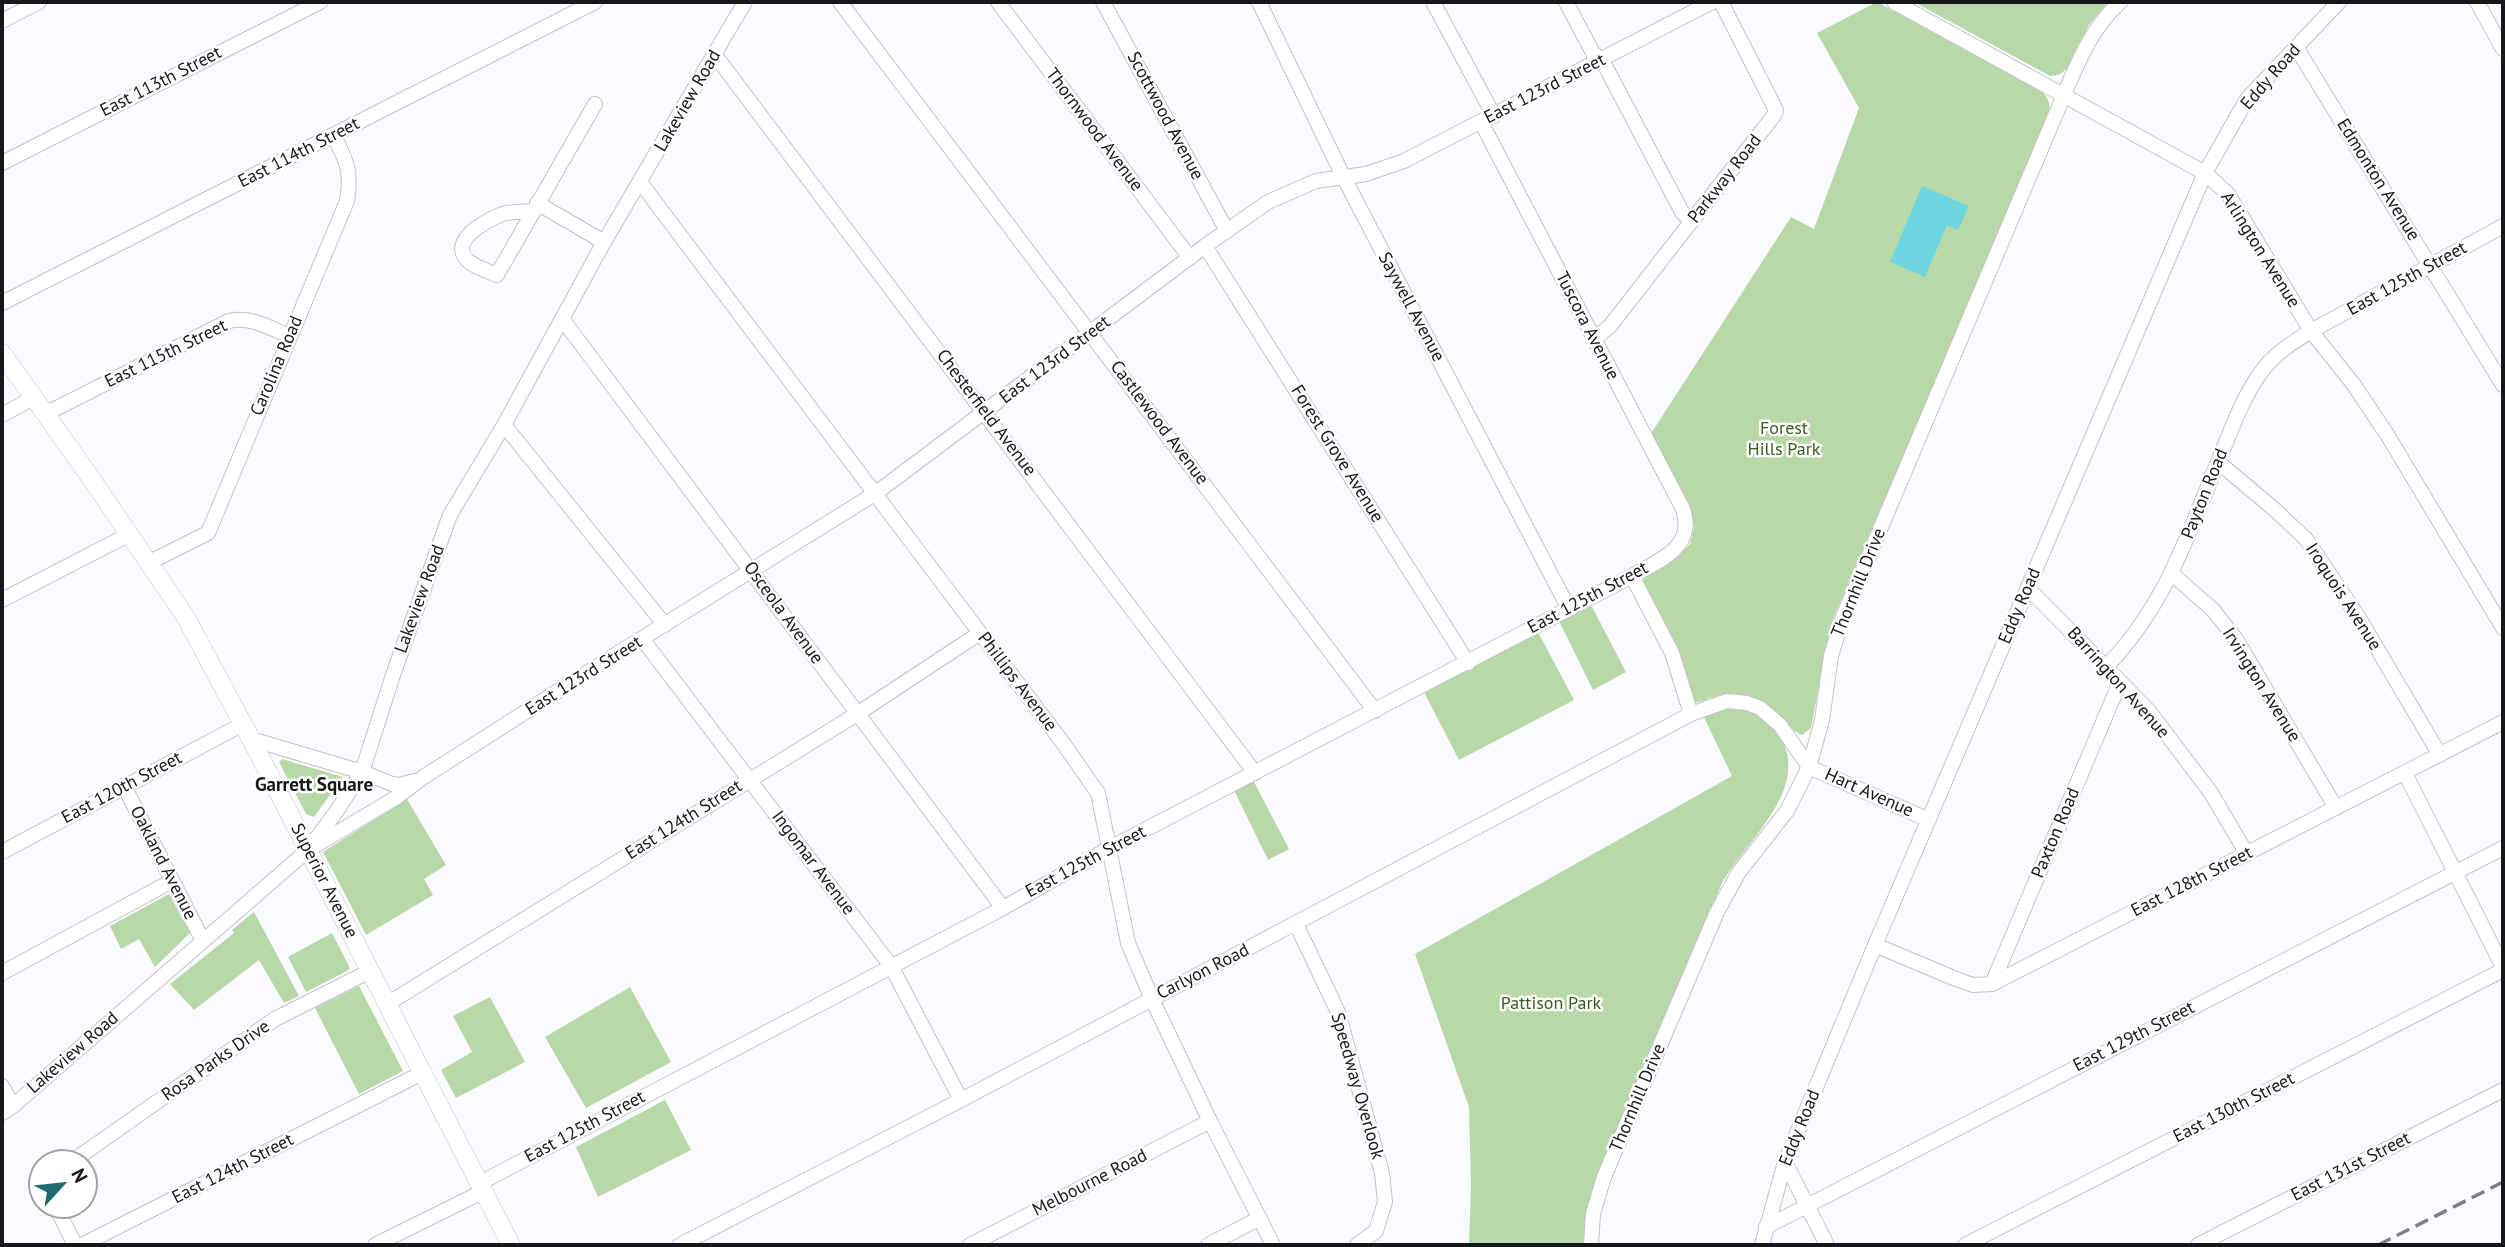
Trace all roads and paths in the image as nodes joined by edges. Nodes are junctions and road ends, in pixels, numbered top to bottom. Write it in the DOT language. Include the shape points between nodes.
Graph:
graph roads {
  1 [pos="39,2"];
  2 [pos="320,2"];
  3 [pos="595,2"];
  4 [pos="745,2"];
  5 [pos="840,2"];
  6 [pos="998,2"];
  7 [pos="1103,2"];
  8 [pos="1259,2"];
  9 [pos="1433,2"];
  10 [pos="1566,2"];
  11 [pos="1712,2"];
  12 [pos="1721,2"];
  13 [pos="1894,2"];
  14 [pos="2120,2"];
  15 [pos="2340,2"];
  16 [pos="2477,2"];
  17 [pos="1696,5"];
  18 [pos="2,20"];
  19 [pos="2297,47"];
  20 [pos="2503,49"];
  21 [pos="715,55"];
  22 [pos="1602,60"];
  23 [pos="2063,96"];
  24 [pos="595,104"];
  25 [pos="1487,119"];
  26 [pos="334,136"];
  27 [pos="2,163"];
  28 [pos="2205,173"];
  29 [pos="1343,176"];
  30 [pos="640,182"];
  31 [pos="537,203"];
  32 [pos="1691,221"];
  33 [pos="2503,226"];
  34 [pos="1227,231"];
  35 [pos="606,239"];
  36 [pos="1205,246"];
  37 [pos="1190,258"];
  38 [pos="2431,267"];
  39 [pos="2,303"];
  40 [pos="563,320"];
  41 [pos="2311,331"];
  42 [pos="1091,333"];
  43 [pos="289,336"];
  44 [pos="1594,339"];
  45 [pos="2,353"];
  46 [pos="2503,385"];
  47 [pos="33,398"];
  48 [pos="986,413"];
  49 [pos="45,414"];
  50 [pos="2,415"];
  51 [pos="504,425"];
  52 [pos="2218,462"];
  53 [pos="876,493"];
  54 [pos="1686,531"];
  55 [pos="128,535"];
  56 [pos="148,563"];
  57 [pos="752,571"];
  58 [pos="2172,574"];
  59 [pos="1632,576"];
  60 [pos="2028,588"];
  61 [pos="2,600"];
  62 [pos="1569,610"];
  63 [pos="665,625"];
  64 [pos="2503,628"];
  65 [pos="980,633"];
  66 [pos="643,640"];
  67 [pos="1468,663"];
  68 [pos="2107,666"];
  69 [pos="2120,682"];
  70 [pos="1375,710"];
  71 [pos="857,714"];
  72 [pos="1691,714"];
  73 [pos="2503,722"];
  74 [pos="247,732"];
  75 [pos="2440,755"];
  76 [pos="1809,767"];
  77 [pos="362,772"];
  78 [pos="1255,773"];
  79 [pos="2405,773"];
  80 [pos="425,776"];
  81 [pos="750,779"];
  82 [pos="124,786"];
  83 [pos="2336,808"];
  84 [pos="1929,820"];
  85 [pos="2503,848"];
  86 [pos="1108,849"];
  87 [pos="308,850"];
  88 [pos="2,852"];
  89 [pos="2247,853"];
  90 [pos="2455,873"];
  91 [pos="172,881"];
  92 [pos="1003,908"];
  93 [pos="1296,924"];
  94 [pos="202,939"];
  95 [pos="1875,945"];
  96 [pos="891,967"];
  97 [pos="2503,969"];
  98 [pos="370,971"];
  99 [pos="2,973"];
  100 [pos="1992,984"];
  101 [pos="1152,999"];
  102 [pos="387,1004"];
  103 [pos="422,1073"];
  104 [pos="2,1086"];
  105 [pos="2503,1090"];
  106 [pos="961,1100"];
  107 [pos="7,1109"];
  108 [pos="1210,1121"];
  109 [pos="90,1149"];
  110 [pos="1785,1161"];
  111 [pos="480,1188"];
  112 [pos="1807,1205"];
  113 [pos="1260,1218"];
  114 [pos="62,1219"];
  115 [pos="1766,1227"];
  116 [pos="75,1245"];
  117 [pos="82,1245"];
  118 [pos="375,1245"];
  119 [pos="510,1245"];
  120 [pos="680,1245"];
  121 [pos="970,1245"];
  122 [pos="1208,1245"];
  123 [pos="1273,1245"];
  124 [pos="1357,1245"];
  125 [pos="1591,1245"];
  126 [pos="1762,1245"];
  127 [pos="1827,1245"];
  128 [pos="1965,1245"];
  129 [pos="2198,1245"];
  1 -- 18 [label="street"];
  2 -- 27 [label="street, East 113th Street"];
  3 -- 26 [label="street, East 114th Street"];
  4 -- 21 [label="street, Lakeview Road"];
  5 -- 42 [label="street, Castlewood Avenue"];
  6 -- 37 [label="street, Thornwood Avenue"];
  7 -- 34 [label="street, Scottwood Avenue"];
  8 -- 29 [label="street, Saywell Avenue"];
  9 -- 25 [label="street, Tuscora Avenue"];
  10 -- 22 [label="street" via="1593,53"];
  11 -- 17 [label="street, East 123rd Street"];
  12 -- 32 [label="street, Parkway Road" via="1776,110"];
  13 -- 23 [label="street, Arlington Avenue"];
  14 -- 23 [label="street, Thornhill Drive" via="2093,32"];
  15 -- 19 [label="street, Eddy Road"];
  16 -- 20 [label="street"];
  17 -- 22 [label="street, East 123rd Street"];
  19 -- 28 [label="street, Eddy Road" via="2247,99"];
  19 -- 38 [label="street, Edmonton Avenue"];
  21 -- 30 [label="street, Lakeview Road"];
  21 -- 48 [label="street, Chesterfield Avenue"];
  22 -- 25 [label="street, East 123rd Street"];
  22 -- 32 [label="street" via="1682,212"];
  23 -- 28 [label="street, Arlington Avenue"];
  23 -- 76 [label="street, Thornhill Drive" via="1843,617"];
  24 -- 31 [label="street"];
  25 -- 29 [label="street, East 123rd Street" via="1404,161 1366,174"];
  25 -- 44 [label="street, Tuscora Avenue"];
  26 -- 39 [label="street, East 114th Street"];
  26 -- 43 [label="street, Carolina Road" via="348,163 347,201"];
  28 -- 41 [label="street, Arlington Avenue" via="2228,194"];
  28 -- 60 [label="street, Eddy Road"];
  29 -- 34 [label="street, East 123rd Street" via="1294,189"];
  29 -- 62 [label="street, Saywell Avenue"];
  30 -- 35 [label="street, Lakeview Road"];
  30 -- 53 [label="street, Phillips Avenue"];
  31 -- 31 [label="street" via="497,275 469,262 464,241 472,231 502,214"];
  31 -- 35 [label="street"];
  32 -- 44 [label="street, Parkway Road" via="1610,326"];
  33 -- 38 [label="street, East 125th Street"];
  34 -- 36 [label="street, East 123rd Street"];
  35 -- 40 [label="street, Lakeview Road"];
  36 -- 37 [label="street, East 123rd Street"];
  36 -- 67 [label="street, Forest Grove Avenue"];
  37 -- 42 [label="street, East 123rd Street"];
  38 -- 41 [label="street, East 125th Street"];
  38 -- 46 [label="street, Edmonton Avenue"];
  40 -- 51 [label="street, Lakeview Road"];
  40 -- 57 [label="street, Osceola Avenue"];
  41 -- 52 [label="street, Payton Road" via="2266,365 2249,390"];
  41 -- 64 [label="street, Arlington Avenue" via="2388,436"];
  42 -- 48 [label="street, East 123rd Street"];
  42 -- 70 [label="street, Castlewood Avenue"];
  43 -- 49 [label="street, East 115th Street" via="253,321 229,321"];
  43 -- 56 [label="street, Carolina Road" via="208,533"];
  44 -- 54 [label="street, Tuscora Avenue" via="1683,509"];
  45 -- 47 [label="main road, Superior Avenue"];
  47 -- 49 [label="main road, Superior Avenue"];
  47 -- 50 [label="street"];
  48 -- 53 [label="street, East 123rd Street"];
  48 -- 78 [label="street, Chesterfield Avenue"];
  49 -- 55 [label="main road, Superior Avenue"];
  51 -- 63 [label="street"];
  51 -- 77 [label="street, Lakeview Road" via="450,515"];
  52 -- 58 [label="street, Payton Road"];
  52 -- 75 [label="street, Iroquois Avenue" via="2306,539 2360,618"];
  53 -- 57 [label="street, East 123rd Street"];
  53 -- 65 [label="street, Phillips Avenue"];
  54 -- 59 [label="street, East 125th Street" via="1671,553"];
  55 -- 56 [label="main road, Superior Avenue"];
  55 -- 61 [label="street"];
  56 -- 74 [label="main road, Superior Avenue" via="185,616"];
  57 -- 63 [label="street, East 123rd Street"];
  57 -- 71 [label="street, Osceola Avenue"];
  58 -- 68 [label="street, Payton Road" via="2131,641"];
  58 -- 83 [label="street, Irvington Avenue" via="2213,610 2236,639"];
  59 -- 62 [label="street, East 125th Street"];
  59 -- 72 [label="street" via="1672,653"];
  60 -- 68 [label="street, Barrington Avenue"];
  60 -- 84 [label="street, Eddy Road"];
  62 -- 67 [label="street, East 125th Street"];
  63 -- 66 [label="street, East 123rd Street"];
  65 -- 71 [label="street, East 124th Street"];
  65 -- 86 [label="street, Phillips Avenue" via="1098,793"];
  66 -- 80 [label="street, East 123rd Street"];
  66 -- 81 [label="street, Ingomar Avenue"];
  67 -- 70 [label="street, East 125th Street"];
  68 -- 69 [label="street, Barrington Avenue"];
  69 -- 89 [label="street, Barrington Avenue" via="2149,711 2211,793"];
  69 -- 100 [label="street, Paxton Road"];
  70 -- 78 [label="street, East 125th Street"];
  71 -- 81 [label="street, East 124th Street"];
  71 -- 92 [label="street, Osceola Avenue"];
  72 -- 76 [label="street, Carlyon Road" via="1727,701 1747,703 1770,715"];
  72 -- 93 [label="street, Carlyon Road"];
  73 -- 75 [label="street, East 128th Street"];
  74 -- 77 [label="street"];
  74 -- 82 [label="street, East 120th Street"];
  74 -- 87 [label="main road, Superior Avenue"];
  75 -- 79 [label="street, East 128th Street"];
  76 -- 84 [label="street, Hart Avenue"];
  76 -- 125 [label="street, Thornhill Drive" via="1787,811 1739,872 1717,912 1604,1177 1593,1214"];
  77 -- 80 [label="street" via="400,785"];
  77 -- 87 [label="street, Lakeview Road"];
  78 -- 86 [label="street, East 125th Street"];
  79 -- 83 [label="street, East 128th Street"];
  79 -- 90 [label="street"];
  80 -- 87 [label="street, East 123rd Street"];
  81 -- 96 [label="street, Ingomar Avenue"];
  81 -- 102 [label="street, East 124th Street"];
  82 -- 88 [label="street, East 120th Street"];
  82 -- 91 [label="street, Oakland Avenue"];
  83 -- 89 [label="street, East 128th Street"];
  84 -- 95 [label="street, Eddy Road"];
  85 -- 90 [label="street, East 129th Street"];
  86 -- 92 [label="street, East 125th Street"];
  86 -- 101 [label="street, Phillips Avenue" via="1128,943"];
  87 -- 94 [label="street, Lakeview Road"];
  87 -- 98 [label="main road, Superior Avenue"];
  89 -- 100 [label="street, East 128th Street"];
  90 -- 97 [label="street"];
  90 -- 112 [label="street, East 129th Street"];
  91 -- 94 [label="street, Oakland Avenue"];
  91 -- 99 [label="street"];
  92 -- 96 [label="street, East 125th Street"];
  93 -- 101 [label="street, Carlyon Road"];
  93 -- 124 [label="street, Speedway Overlook" via="1338,1012 1381,1173 1385,1202 1376,1231"];
  94 -- 107 [label="street, Lakeview Road"];
  95 -- 100 [label="street" via="1973,985"];
  95 -- 110 [label="street, Eddy Road"];
  96 -- 106 [label="street, Ingomar Avenue"];
  96 -- 111 [label="street, East 125th Street"];
  97 -- 128 [label="street, East 130th Street"];
  98 -- 102 [label="main road, Superior Avenue"];
  98 -- 109 [label="street, Rosa Parks Drive" via="275,1019"];
  101 -- 106 [label="street, Carlyon Road"];
  101 -- 108 [label="street, Phillips Avenue"];
  102 -- 103 [label="main road, Superior Avenue"];
  103 -- 111 [label="main road, Superior Avenue"];
  103 -- 117 [label="street, East 124th Street"];
  104 -- 107 [label="street"];
  105 -- 129 [label="street, East 131st Street"];
  106 -- 120 [label="street, Carlyon Road"];
  108 -- 113 [label="street, Phillips Avenue"];
  108 -- 121 [label="street, Melbourne Road"];
  110 -- 112 [label="street"];
  110 -- 115 [label="street, Eddy Road"];
  111 -- 118 [label="street, East 125th Street"];
  111 -- 119 [label="main road, Superior Avenue"];
  112 -- 115 [label="street, East 129th Street"];
  112 -- 127 [label="street"];
  113 -- 122 [label="street"];
  113 -- 123 [label="street, Phillips Avenue"];
  114 -- 116 [label="street"];
  115 -- 126 [label="street, Eddy Road"];
}
